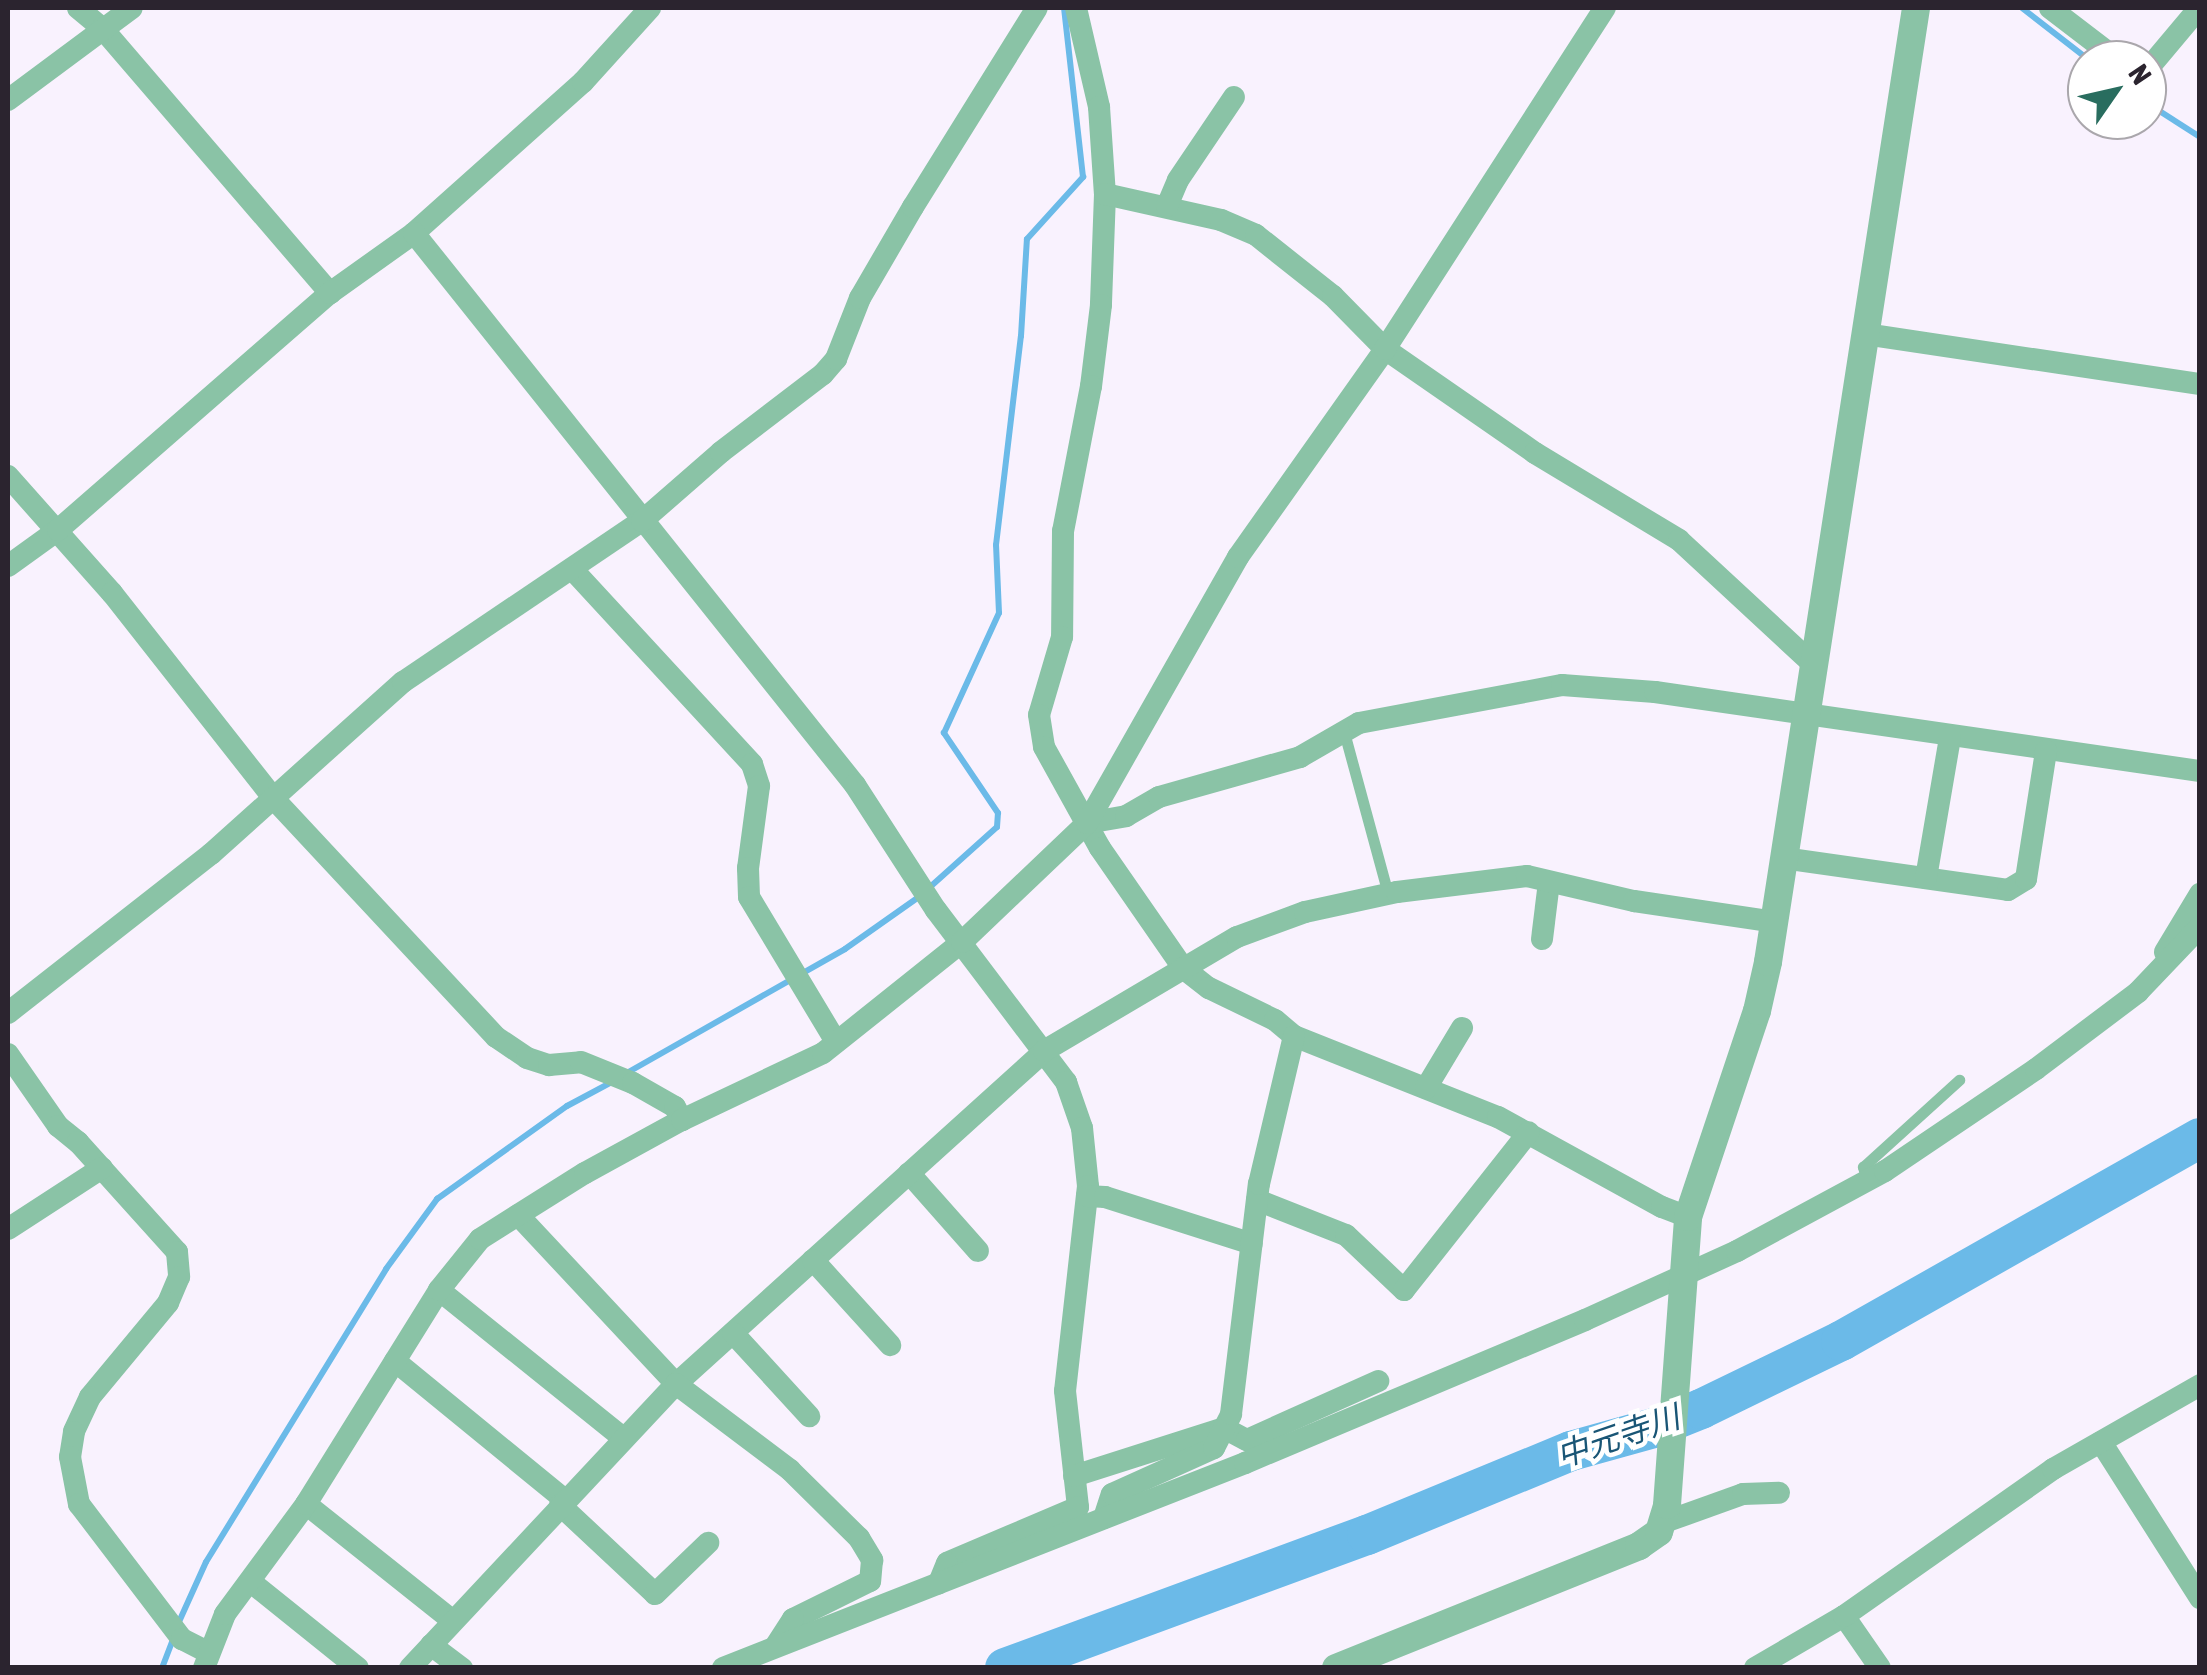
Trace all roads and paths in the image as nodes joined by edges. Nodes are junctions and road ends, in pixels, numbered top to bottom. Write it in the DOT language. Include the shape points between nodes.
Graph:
graph roads {
  1 [pos="78,8"];
  2 [pos="132,8"];
  3 [pos="650,8"];
  4 [pos="1037,8"];
  5 [pos="1076,8"];
  6 [pos="1606,8"];
  7 [pos="1916,8"];
  8 [pos="2050,8"];
  9 [pos="2199,8"];
  10 [pos="102,28"];
  11 [pos="2092,40"];
  12 [pos="2167,46"];
  13 [pos="1234,97"];
  14 [pos="8,100"];
  15 [pos="1105,194"];
  16 [pos="1167,206"];
  17 [pos="414,233"];
  18 [pos="330,293"];
  19 [pos="1865,334"];
  20 [pos="1385,348"];
  21 [pos="2200,384"];
  22 [pos="8,476"];
  23 [pos="642,521"];
  24 [pos="58,530"];
  25 [pos="8,566"];
  26 [pos="573,570"];
  27 [pos="1815,666"];
  28 [pos="1805,717"];
  29 [pos="1344,732"];
  30 [pos="1950,738"];
  31 [pos="2046,751"];
  32 [pos="2200,772"];
  33 [pos="274,798"];
  34 [pos="1087,822"];
  35 [pos="1783,858"];
  36 [pos="1926,878"];
  37 [pos="1549,882"];
  38 [pos="1388,894"];
  39 [pos="2200,894"];
  40 [pos="1774,922"];
  41 [pos="2200,927"];
  42 [pos="1542,939"];
  43 [pos="962,942"];
  44 [pos="2163,966"];
  45 [pos="1183,968"];
  46 [pos="8,1013"];
  47 [pos="1462,1028"];
  48 [pos="1294,1036"];
  49 [pos="836,1042"];
  50 [pos="1044,1051"];
  51 [pos="8,1054"];
  52 [pos="1959,1080"];
  53 [pos="1426,1088"];
  54 [pos="682,1120"];
  55 [pos="1529,1132"];
  56 [pos="102,1168"];
  57 [pos="909,1174"];
  58 [pos="1866,1181"];
  59 [pos="1087,1196"];
  60 [pos="1258,1200"];
  61 [pos="518,1216"];
  62 [pos="1688,1217"];
  63 [pos="8,1228"];
  64 [pos="1252,1244"];
  65 [pos="978,1251"];
  66 [pos="814,1260"];
  67 [pos="1684,1282"];
  68 [pos="440,1290"];
  69 [pos="733,1332"];
  70 [pos="890,1345"];
  71 [pos="395,1361"];
  72 [pos="1378,1381"];
  73 [pos="676,1384"];
  74 [pos="2200,1386"];
  75 [pos="809,1416"];
  76 [pos="1224,1428"];
  77 [pos="622,1438"];
  78 [pos="2101,1442"];
  79 [pos="1074,1476"];
  80 [pos="1778,1493"];
  81 [pos="562,1502"];
  82 [pos="306,1504"];
  83 [pos="1664,1514"];
  84 [pos="1104,1518"];
  85 [pos="708,1543"];
  86 [pos="251,1582"];
  87 [pos="939,1583"];
  88 [pos="2200,1598"];
  89 [pos="1844,1616"];
  90 [pos="452,1620"];
  91 [pos="777,1644"];
  92 [pos="431,1645"];
  93 [pos="207,1660"];
  94 [pos="358,1668"];
  95 [pos="410,1668"];
  96 [pos="462,1668"];
  97 [pos="722,1668"];
  98 [pos="1336,1668"];
  99 [pos="1755,1668"];
  100 [pos="1880,1668"];
  1 -- 10 [label="street"];
  2 -- 10 [label="street"];
  3 -- 17 [label="street" via="583,82"];
  4 -- 23 [label="street" via="860,298 836,359"];
  5 -- 15 [label="street" via="1099,107"];
  6 -- 20 [label="street"];
  7 -- 19 [label="street"];
  8 -- 11 [label="street"];
  9 -- 12 [label="street"];
  10 -- 14 [label="street"];
  10 -- 18 [label="street"];
  13 -- 16 [label="street"];
  15 -- 16 [label="street"];
  15 -- 34 [label="street" via="1093,370 1064,531 1062,637 1039,715 1044,747"];
  16 -- 20 [label="street" via="1256,235"];
  17 -- 18 [label="street"];
  17 -- 23 [label="street"];
  18 -- 24 [label="street"];
  19 -- 21 [label="street"];
  19 -- 27 [label="street"];
  20 -- 27 [label="street" via="1535,454 1679,540"];
  20 -- 34 [label="street" via="1238,557"];
  22 -- 24 [label="street"];
  23 -- 26 [label="street"];
  23 -- 43 [label="street" via="855,785"];
  24 -- 25 [label="street"];
  24 -- 33 [label="street"];
  26 -- 33 [label="street" via="403,682"];
  26 -- 49 [label="street" via="752,764 759,786 749,897"];
  27 -- 28 [label="street"];
  28 -- 29 [label="street" via="1655,692 1562,685 1359,723"];
  28 -- 30 [label="street"];
  28 -- 35 [label="street"];
  29 -- 34 [label="street" via="1300,757 1158,798 1126,816"];
  29 -- 38 [label="lane"];
  30 -- 31 [label="street"];
  30 -- 36 [label="street"];
  31 -- 32 [label="street"];
  31 -- 36 [label="street" via="2026,879 2008,890"];
  33 -- 46 [label="street"];
  33 -- 54 [label="street" via="496,1037 526,1058 549,1065 580,1062 633,1082 675,1108"];
  34 -- 43 [label="street"];
  34 -- 45 [label="street"];
  35 -- 36 [label="street"];
  35 -- 40 [label="street"];
  37 -- 38 [label="street" via="1527,876"];
  37 -- 40 [label="street"];
  37 -- 42 [label="street"];
  38 -- 45 [label="street" via="1306,912 1237,937"];
  39 -- 44 [label="street" via="2166,945"];
  40 -- 62 [label="street" via="1757,1011"];
  41 -- 44 [label="street"];
  43 -- 49 [label="street"];
  43 -- 50 [label="street"];
  44 -- 58 [label="street" via="2067,1046"];
  45 -- 48 [label="street"];
  45 -- 50 [label="street"];
  47 -- 53 [label="street"];
  48 -- 53 [label="street"];
  48 -- 60 [label="street"];
  49 -- 54 [label="street"];
  50 -- 57 [label="street"];
  50 -- 59 [label="street" via="1066,1082 1082,1128"];
  51 -- 56 [label="street" via="58,1126"];
  52 -- 58 [label="lane" via="1863,1166"];
  53 -- 55 [label="street"];
  54 -- 61 [label="street"];
  55 -- 60 [label="street" via="1404,1290 1346,1235"];
  55 -- 62 [label="street"];
  56 -- 63 [label="street"];
  56 -- 93 [label="street" via="171,1243 179,1278 168,1304 90,1397 74,1432 70,1457 79,1504 182,1639"];
  57 -- 65 [label="street"];
  57 -- 66 [label="street"];
  58 -- 67 [label="street"];
  59 -- 64 [label="street"];
  59 -- 79 [label="street" via="1065,1391"];
  60 -- 64 [label="street"];
  61 -- 68 [label="street" via="480,1239"];
  61 -- 73 [label="street"];
  62 -- 67 [label="street"];
  64 -- 76 [label="street"];
  66 -- 69 [label="street"];
  66 -- 70 [label="street"];
  67 -- 83 [label="street"];
  67 -- 84 [label="street"];
  68 -- 71 [label="street"];
  68 -- 77 [label="street"];
  69 -- 73 [label="street"];
  69 -- 75 [label="street"];
  71 -- 81 [label="street"];
  71 -- 82 [label="street"];
  72 -- 76 [label="street" via="1247,1440"];
  73 -- 77 [label="street"];
  73 -- 91 [label="street" via="790,1470 859,1538 872,1560 870,1581 793,1619"];
  74 -- 78 [label="street"];
  76 -- 79 [label="street"];
  76 -- 84 [label="street" via="1214,1448 1112,1494"];
  77 -- 81 [label="street"];
  78 -- 88 [label="street"];
  78 -- 89 [label="street"];
  79 -- 87 [label="street" via="1078,1507 948,1563"];
  80 -- 83 [label="street" via="1743,1494"];
  81 -- 85 [label="street" via="655,1594"];
  81 -- 90 [label="street"];
  82 -- 86 [label="street"];
  82 -- 90 [label="street"];
  83 -- 98 [label="street" via="1659,1532 1639,1546"];
  84 -- 87 [label="street"];
  86 -- 93 [label="street" via="225,1614"];
  86 -- 94 [label="street"];
  87 -- 91 [label="street"];
  89 -- 99 [label="street"];
  89 -- 100 [label="street"];
  90 -- 92 [label="street"];
  91 -- 97 [label="street"];
  92 -- 95 [label="street"];
  92 -- 96 [label="street"];
}
